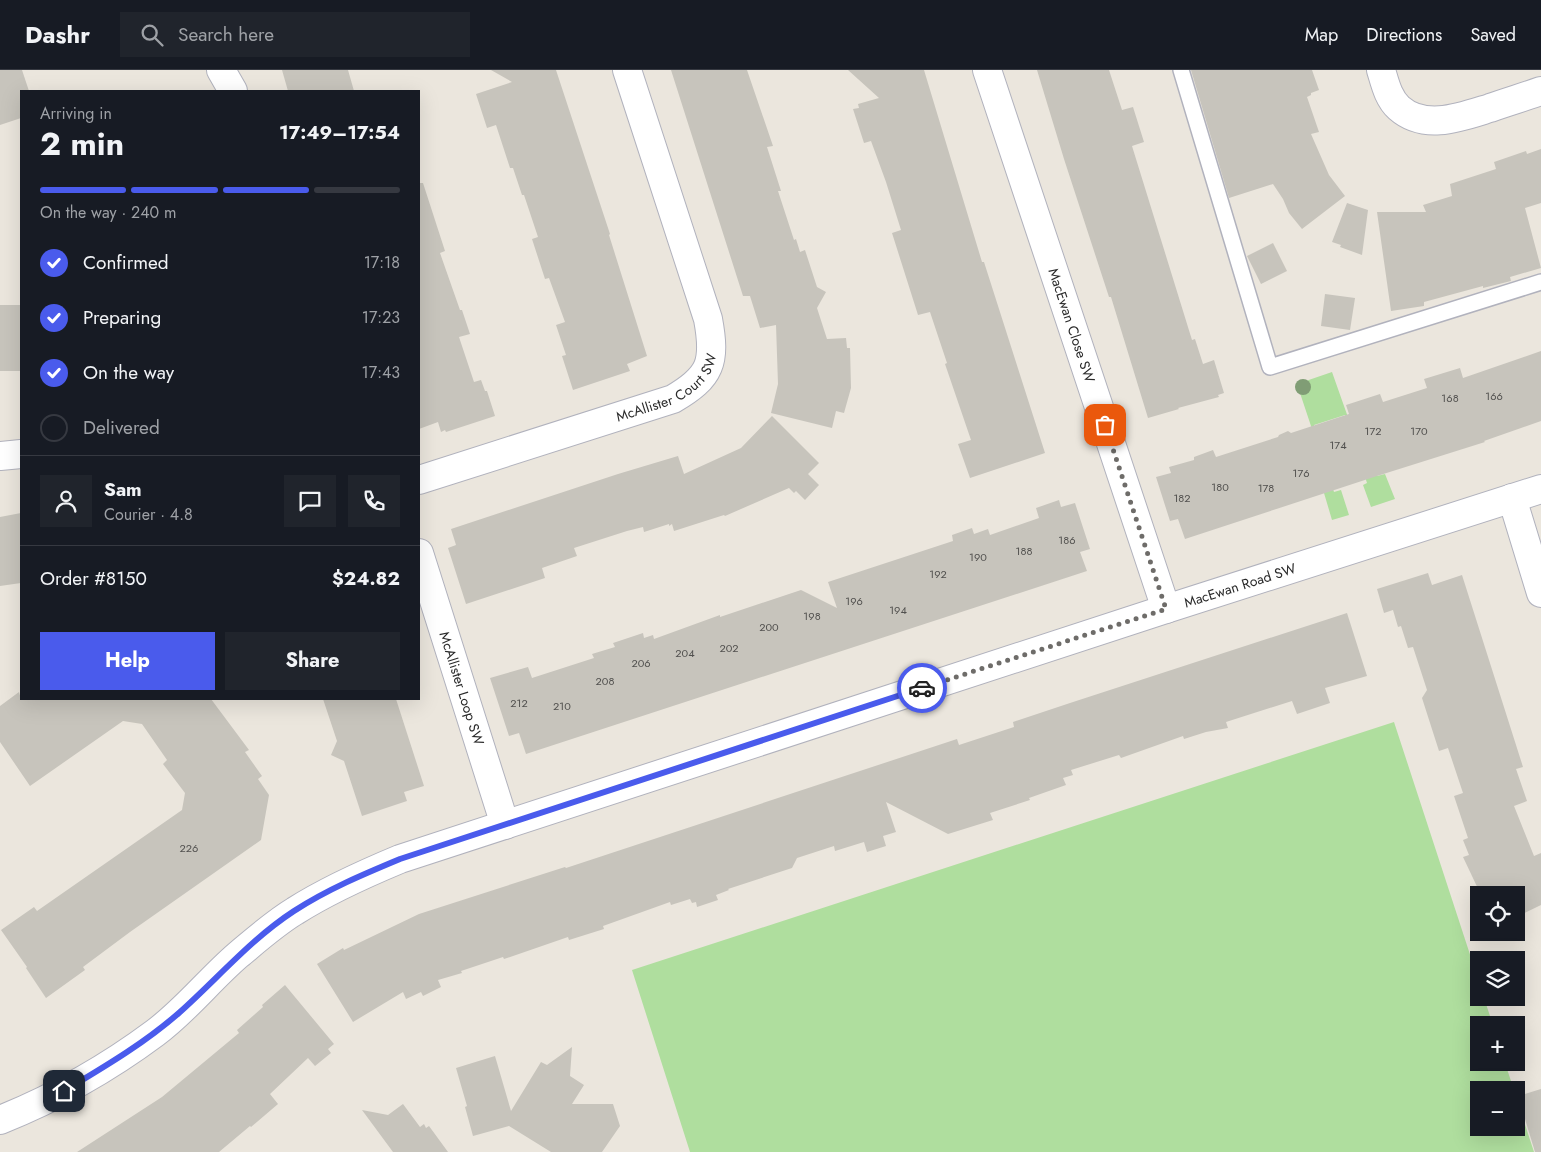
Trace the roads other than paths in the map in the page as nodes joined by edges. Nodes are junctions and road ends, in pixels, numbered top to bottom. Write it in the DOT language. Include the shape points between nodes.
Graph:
graph roads {
  1 [pos="221,70"];
  2 [pos="627,70"];
  3 [pos="987,70"];
  4 [pos="1181,70"];
  5 [pos="1381,70"];
  6 [pos="232,90"];
  7 [pos="1541,91"];
  8 [pos="1541,282"];
  9 [pos="20,454"];
  10 [pos="0,456"];
  11 [pos="420,480"];
  12 [pos="1541,489"];
  13 [pos="1512,498"];
  14 [pos="420,556"];
  15 [pos="1541,593"];
  16 [pos="1166,609"];
  17 [pos="505,825"];
  18 [pos="0,1120"];
  1 -- 6 [label="street"];
  2 -- 11 [label="street, McAllister Court SW" via="708,319 712,351 710,364 700,380 673,399"];
  3 -- 16 [label="street, MacEwan Close SW"];
  4 -- 8 [label="lane" via="1270,367"];
  5 -- 7 [label="street" via="1398,108 1423,120 1456,119"];
  9 -- 10 [label="street"];
  12 -- 13 [label="street, MacEwan Road SW"];
  13 -- 15 [label="street"];
  13 -- 16 [label="street, MacEwan Road SW"];
  14 -- 17 [label="street, McAllister Loop SW"];
  16 -- 17 [label="street, MacEwan Road SW"];
  17 -- 18 [label="street, MacEwan Road SW" via="400,859 325,893 293,912 237,957 156,1032 64,1091"];
}
